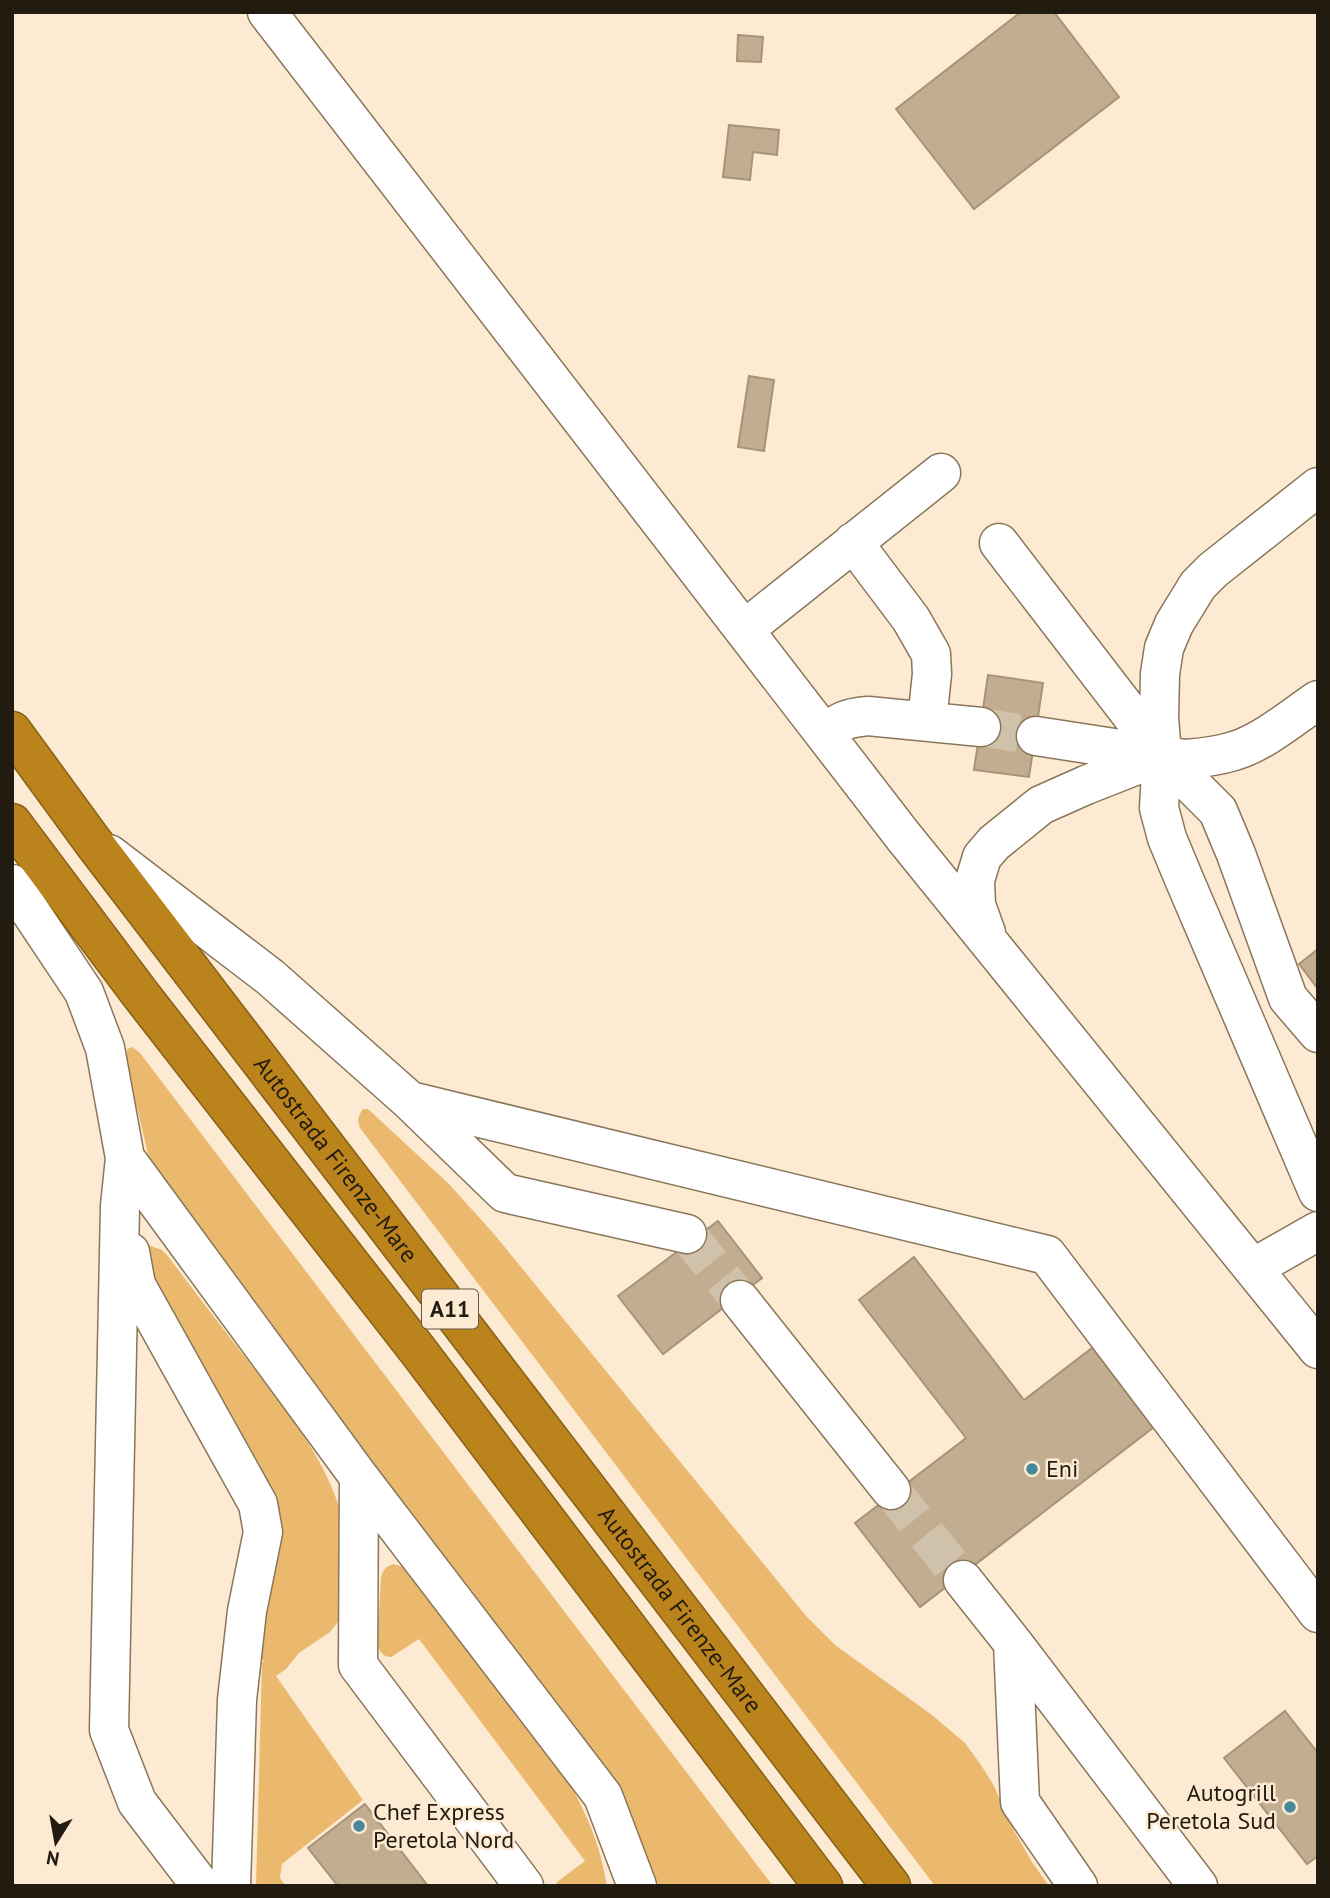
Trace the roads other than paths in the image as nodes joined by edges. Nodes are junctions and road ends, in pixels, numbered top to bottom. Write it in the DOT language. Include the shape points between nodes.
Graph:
graph roads {
  1 [pos="267,12"];
  2 [pos="941,473"];
  3 [pos="1318,487"];
  4 [pos="853,542"];
  5 [pos="999,544"];
  6 [pos="745,629"];
  7 [pos="1318,700"];
  8 [pos="927,721"];
  9 [pos="981,727"];
  10 [pos="12,731"];
  11 [pos="826,734"];
  12 [pos="1036,736"];
  13 [pos="1162,755"];
  14 [pos="12,823"];
  15 [pos="93,842"];
  16 [pos="12,884"];
  17 [pos="998,953"];
  18 [pos="1318,1033"];
  19 [pos="410,1101"];
  20 [pos="125,1158"];
  21 [pos="1318,1192"];
  22 [pos="120,1206"];
  23 [pos="1318,1231"];
  24 [pos="687,1234"];
  25 [pos="1252,1268"];
  26 [pos="740,1300"];
  27 [pos="1318,1349"];
  28 [pos="359,1477"];
  29 [pos="891,1490"];
  30 [pos="964,1580"];
  31 [pos="1318,1613"];
  32 [pos="1013,1643"];
  33 [pos="201,1886"];
  34 [pos="231,1886"];
  35 [pos="524,1886"];
  36 [pos="638,1886"];
  37 [pos="823,1886"];
  38 [pos="891,1886"];
  39 [pos="1078,1886"];
  40 [pos="1198,1886"];
  1 -- 6 [label="lane"];
  2 -- 4 [label="lane"];
  3 -- 13 [label="lane" via="1213,570 1174,624 1160,674"];
  4 -- 6 [label="lane"];
  4 -- 8 [label="lane" via="911,618 931,654"];
  5 -- 13 [label="lane"];
  6 -- 11 [label="lane"];
  7 -- 13 [label="lane" via="1236,751 1185,759"];
  8 -- 9 [label="lane"];
  8 -- 11 [label="lane" via="851,717"];
  10 -- 15 [label="highway, Autostrada Firenze-Mare / A11"];
  11 -- 17 [label="lane"];
  12 -- 13 [label="lane"];
  13 -- 17 [label="lane" via="1041,805 982,857 975,880 976,905"];
  13 -- 18 [label="lane" via="1218,811 1288,998"];
  13 -- 21 [label="lane" via="1159,808 1167,838"];
  14 -- 37 [label="highway, A11"];
  15 -- 19 [label="lane" via="270,977"];
  15 -- 38 [label="highway, Autostrada Firenze-Mare / A11"];
  16 -- 20 [label="lane" via="84,992 105,1048"];
  17 -- 25 [label="lane"];
  19 -- 24 [label="lane" via="505,1194"];
  19 -- 31 [label="lane" via="1047,1255"];
  20 -- 22 [label="lane"];
  20 -- 28 [label="lane"];
  22 -- 33 [label="lane" via="110,1730 137,1802"];
  22 -- 34 [label="lane" via="136,1285 258,1504 263,1532 247,1611 237,1700"];
  23 -- 25 [label="lane"];
  25 -- 27 [label="lane"];
  26 -- 29 [label="lane"];
  28 -- 35 [label="lane" via="358,1665"];
  28 -- 36 [label="lane" via="603,1796"];
  30 -- 32 [label="lane"];
  32 -- 39 [label="lane" via="1020,1802"];
  32 -- 40 [label="lane"];
}
